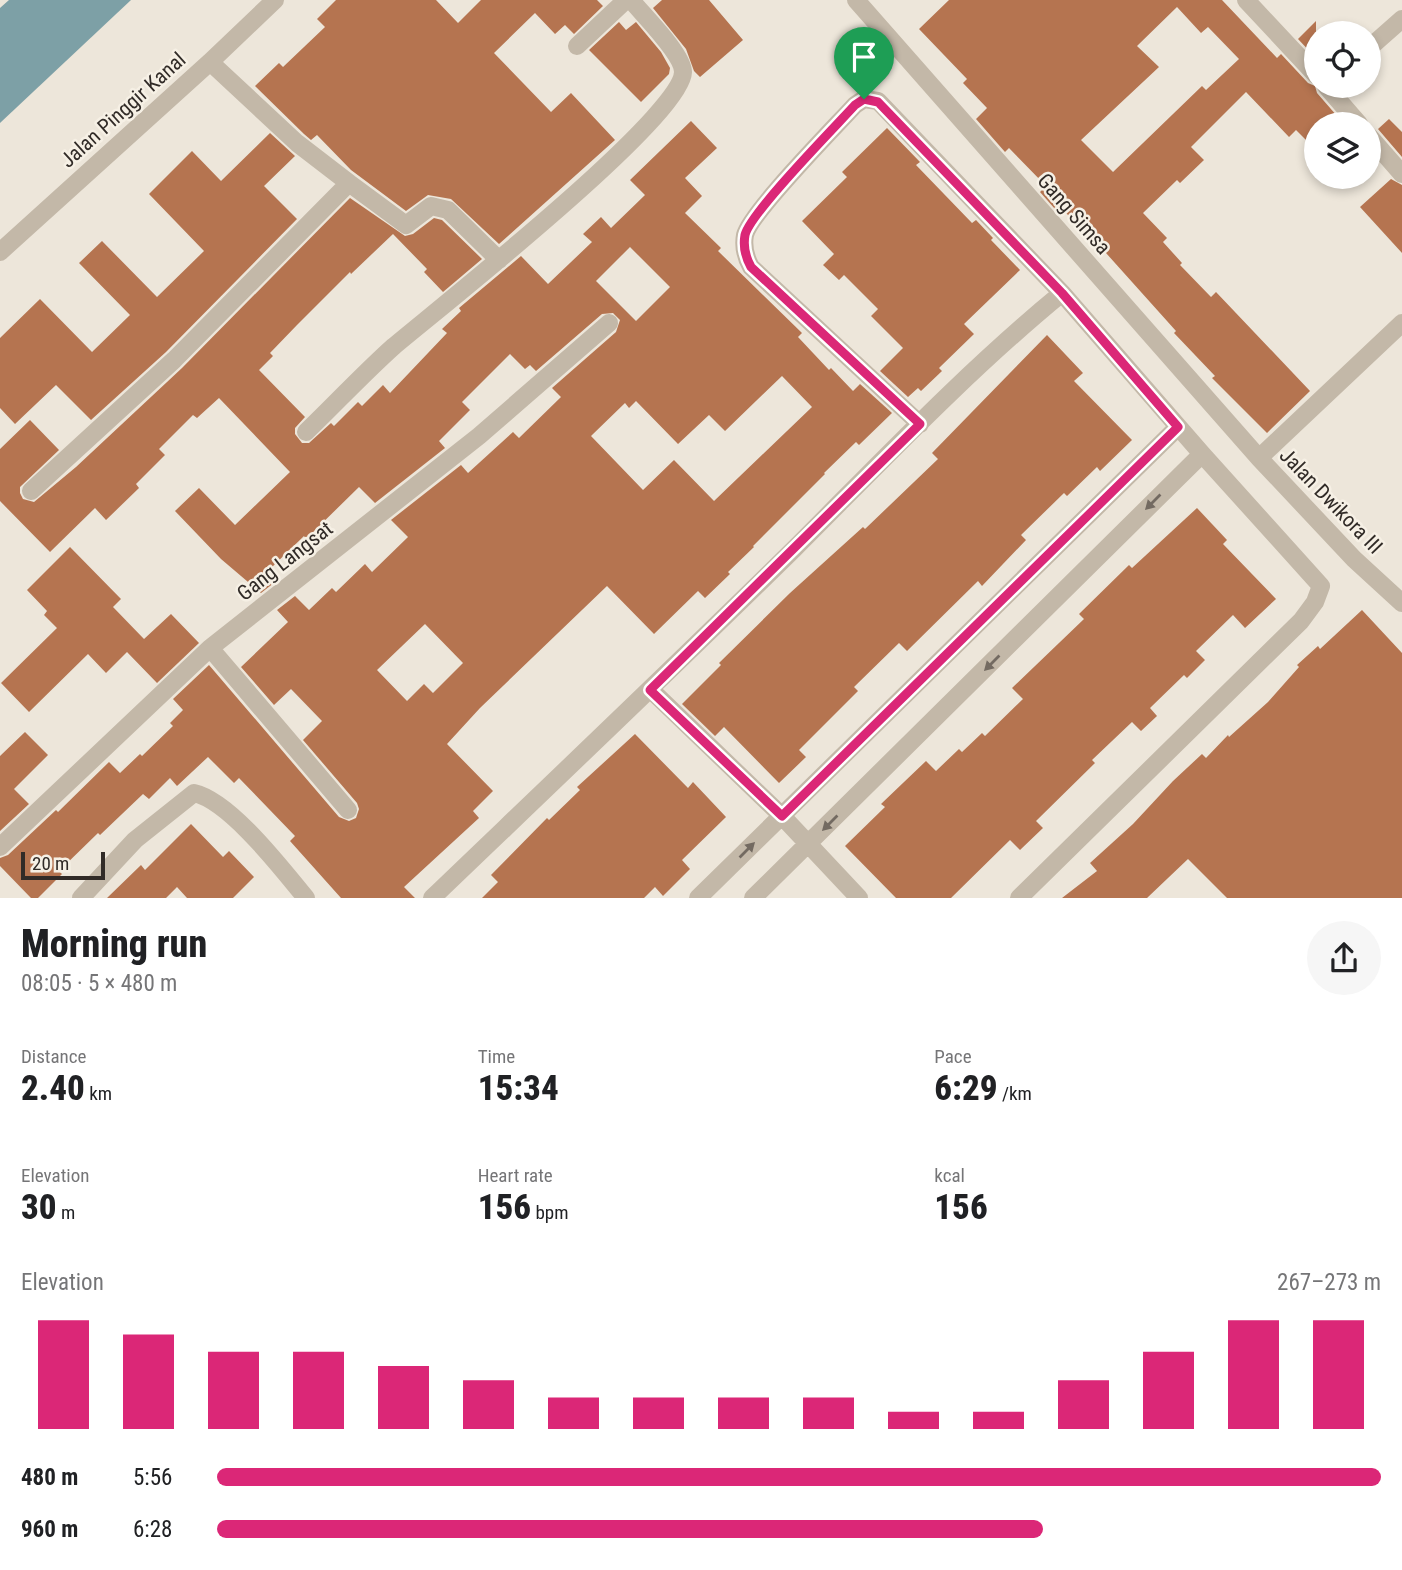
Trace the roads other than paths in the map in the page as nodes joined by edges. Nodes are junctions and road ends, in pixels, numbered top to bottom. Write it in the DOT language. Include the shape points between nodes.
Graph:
graph roads {
  1 [pos="275,0"];
  2 [pos="628,0"];
  3 [pos="856,0"];
  4 [pos="1251,2"];
  5 [pos="1402,19"];
  6 [pos="1381,38"];
  7 [pos="577,46"];
  8 [pos="1304,61"];
  9 [pos="210,62"];
  10 [pos="1337,98"];
  11 [pos="1349,112"];
  12 [pos="1381,150"];
  13 [pos="1402,174"];
  14 [pos="349,183"];
  15 [pos="0,252"];
  16 [pos="499,260"];
  17 [pos="1062,293"];
  18 [pos="609,323"];
  19 [pos="1402,323"];
  20 [pos="920,424"];
  21 [pos="1178,427"];
  22 [pos="306,432"];
  23 [pos="1202,454"];
  24 [pos="1258,458"];
  25 [pos="31,491"];
  26 [pos="1402,603"];
  27 [pos="210,648"];
  28 [pos="650,690"];
  29 [pos="348,810"];
  30 [pos="782,816"];
  31 [pos="808,845"];
  32 [pos="0,847"];
  33 [pos="81,898"];
  34 [pos="306,898"];
  35 [pos="432,898"];
  36 [pos="698,898"];
  37 [pos="753,898"];
  38 [pos="859,898"];
  39 [pos="1019,898"];
  1 -- 9 [label="street, Jalan Pinggir Kanal"];
  2 -- 7 [label="street"];
  2 -- 16 [label="street" via="676,54 683,71 678,89 646,127"];
  3 -- 24 [label="street, Gang Simsa"];
  4 -- 8 [label="street"];
  5 -- 6 [label="street"];
  9 -- 14 [label="street" via="297,143"];
  9 -- 15 [label="street, Jalan Pinggir Kanal"];
  10 -- 11 [label="street"];
  12 -- 13 [label="street"];
  14 -- 16 [label="street" via="406,225 430,206 448,210"];
  14 -- 25 [label="street" via="174,359"];
  16 -- 22 [label="street" via="395,346"];
  17 -- 20 [label="street"];
  17 -- 20 [label="street" via="878,102 864,99 855,105 759,212 745,234 745,257"];
  17 -- 21 [label="street"];
  18 -- 27 [label="street, Gang Langsat" via="479,436"];
  19 -- 24 [label="street"];
  20 -- 28 [label="street"];
  21 -- 23 [label="street"];
  21 -- 30 [label="street"];
  23 -- 31 [label="street, one-way"];
  23 -- 39 [label="street" via="1313,575 1321,586 1319,594 1301,621"];
  24 -- 26 [label="street, Jalan Dwikora III"];
  27 -- 29 [label="street"];
  27 -- 32 [label="street, Gang Langsat"];
  28 -- 30 [label="street"];
  28 -- 35 [label="street"];
  30 -- 31 [label="street"];
  36 -- 30 [label="street, one-way"];
  31 -- 37 [label="street"];
  31 -- 38 [label="street"];
  33 -- 34 [label="street" via="135,840 194,793 205,795 258,841"];
}
